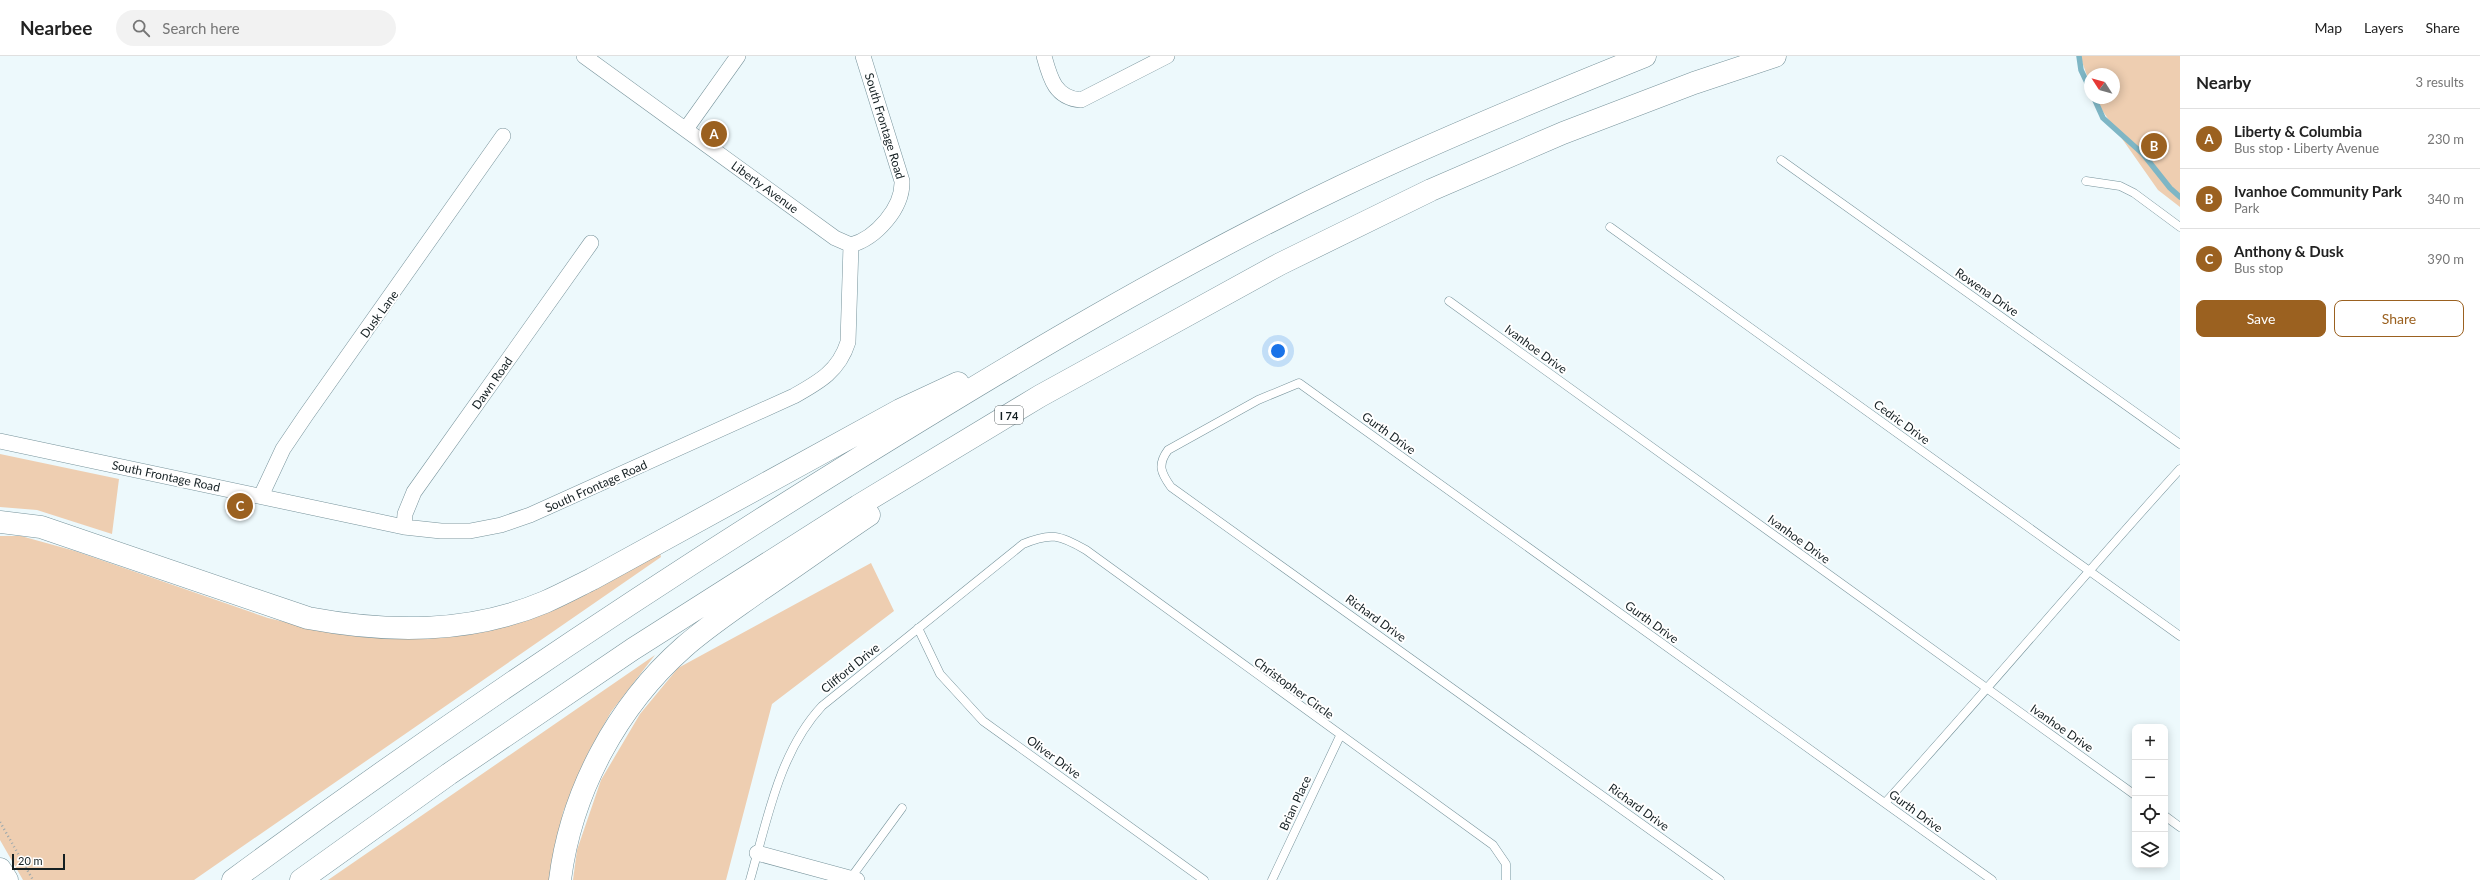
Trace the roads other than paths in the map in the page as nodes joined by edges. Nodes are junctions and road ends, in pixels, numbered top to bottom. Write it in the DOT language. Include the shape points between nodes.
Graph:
graph roads {
  1 [pos="584,56"];
  2 [pos="738,56"];
  3 [pos="863,56"];
  4 [pos="1044,56"];
  5 [pos="1167,56"];
  6 [pos="1645,56"];
  7 [pos="1775,56"];
  8 [pos="686,130"];
  9 [pos="503,136"];
  10 [pos="1781,160"];
  11 [pos="2086,181"];
  12 [pos="1610,227"];
  13 [pos="2180,227"];
  14 [pos="591,243"];
  15 [pos="851,245"];
  16 [pos="1449,302"];
  17 [pos="1056,340"];
  18 [pos="1299,382"];
  19 [pos="1040,396"];
  20 [pos="0,441"];
  21 [pos="2180,444"];
  22 [pos="2180,469"];
  23 [pos="261,496"];
  24 [pos="0,522"];
  25 [pos="404,527"];
  26 [pos="1046,537"];
  27 [pos="2088,570"];
  28 [pos="918,628"];
  29 [pos="2180,636"];
  30 [pos="1987,690"];
  31 [pos="1340,736"];
  32 [pos="2132,793"];
  33 [pos="1885,803"];
  34 [pos="902,808"];
  35 [pos="2168,818"];
  36 [pos="2180,827"];
  37 [pos="757,853"];
  38 [pos="0,869"];
  39 [pos="852,879"];
  40 [pos="7,880"];
  41 [pos="233,880"];
  42 [pos="301,880"];
  43 [pos="560,880"];
  44 [pos="750,880"];
  45 [pos="1204,880"];
  46 [pos="1272,880"];
  47 [pos="1506,880"];
  48 [pos="1720,880"];
  49 [pos="1992,880"];
  1 -- 8 [label="street, Liberty Avenue"];
  2 -- 8 [label="street"];
  3 -- 15 [label="street, South Frontage Road" via="903,190 888,218 871,236"];
  4 -- 5 [label="street" via="1050,80 1060,93 1081,100"];
  6 -- 17 [label="main road" via="1528,102 1340,187 1215,250"];
  7 -- 19 [label="main road, I 74" via="1694,83 1564,133 1431,190 1280,264"];
  8 -- 15 [label="street, Liberty Avenue" via="835,238"];
  9 -- 23 [label="street, Dusk Lane" via="294,432"];
  10 -- 21 [label="lane, Rowena Drive"];
  11 -- 13 [label="lane" via="2120,186 2134,193"];
  12 -- 27 [label="lane, Cedric Drive"];
  14 -- 25 [label="street, Dawn Road" via="414,492 405,514"];
  15 -- 25 [label="street, South Frontage Road" via="848,342 833,371 819,383 516,520 470,531"];
  16 -- 30 [label="lane, Ivanhoe Drive"];
  17 -- 24 [label="main road" via="900,410 578,586 511,614 467,624 423,629 386,629 308,618 41,527"];
  17 -- 41 [label="main road" via="879,445 588,629 370,779"];
  18 -- 33 [label="lane, Gurth Drive"];
  18 -- 48 [label="lane, Richard Drive" via="1258,400 1168,450 1160,466 1171,486"];
  19 -- 42 [label="main road, I 74" via="858,506 633,649 449,774"];
  19 -- 43 [label="main road" via="714,623 683,648 655,676 626,713 600,754 584,786 571,824"];
  20 -- 23 [label="street, South Frontage Road"];
  22 -- 27 [label="lane"];
  23 -- 25 [label="street, South Frontage Road"];
  26 -- 28 [label="lane, Clifford Drive" via="1023,544"];
  26 -- 31 [label="lane, Christopher Circle" via="1064,537 1086,550"];
  27 -- 29 [label="lane, Cedric Drive"];
  27 -- 30 [label="lane"];
  28 -- 37 [label="lane, Clifford Drive" via="822,706 810,719 790,752"];
  28 -- 45 [label="lane, Oliver Drive" via="940,674 983,721"];
  30 -- 32 [label="lane, Ivanhoe Drive"];
  30 -- 33 [label="lane"];
  31 -- 46 [label="lane, Brian Place"];
  31 -- 47 [label="lane, Christopher Circle" via="1493,844 1506,864"];
  33 -- 49 [label="lane, Gurth Drive"];
  34 -- 39 [label="lane"];
  35 -- 36 [label="lane"];
  37 -- 39 [label="street"];
  37 -- 44 [label="lane, Clifford Drive"];
  38 -- 40 [label="main road"];
}
